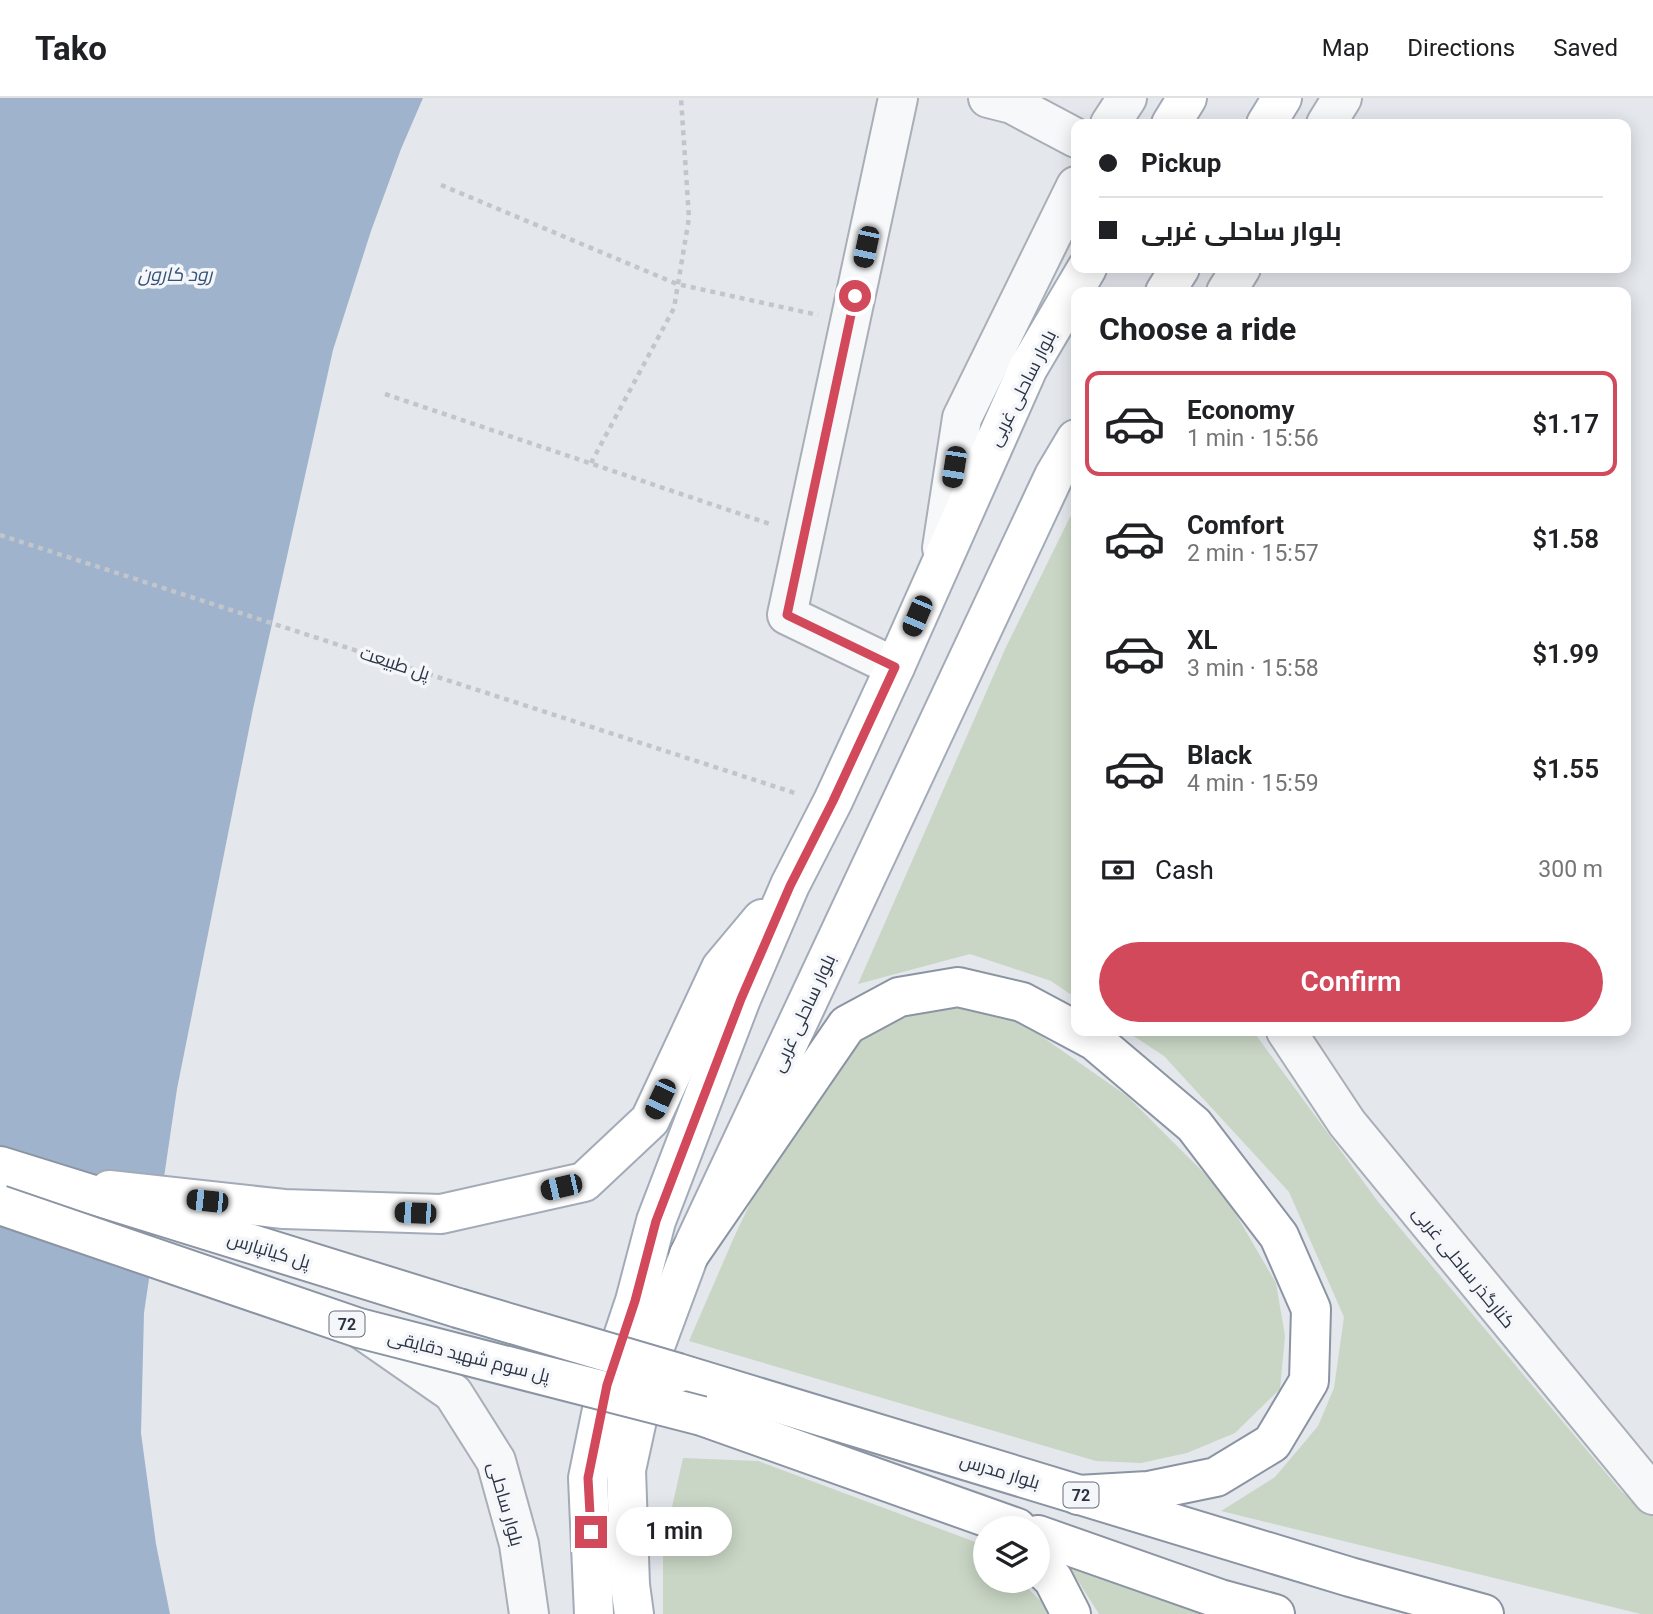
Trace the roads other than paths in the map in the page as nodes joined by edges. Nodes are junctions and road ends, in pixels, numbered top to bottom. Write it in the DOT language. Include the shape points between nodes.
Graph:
graph roads {
  1 [pos="898,98"];
  2 [pos="988,98"];
  3 [pos="1126,98"];
  4 [pos="1187,98"];
  5 [pos="1282,98"];
  6 [pos="1342,98"];
  7 [pos="1113,119"];
  8 [pos="1174,119"];
  9 [pos="1269,119"];
  10 [pos="1329,119"];
  11 [pos="1071,135"];
  12 [pos="1071,196"];
  13 [pos="1071,295"];
  14 [pos="1071,447"];
  15 [pos="939,565"];
  16 [pos="895,667"];
  17 [pos="790,886"];
  18 [pos="1071,1028"];
  19 [pos="1086,1036"];
  20 [pos="1289,1036"];
  21 [pos="0,1166"];
  22 [pos="52,1184"];
  23 [pos="0,1205"];
  24 [pos="689,1255"];
  25 [pos="359,1328"];
  26 [pos="678,1373"];
  27 [pos="865,1475"];
  28 [pos="1078,1495"];
  29 [pos="1653,1495"];
  30 [pos="983,1516"];
  31 [pos="973,1523"];
  32 [pos="1050,1539"];
  33 [pos="1050,1576"];
  34 [pos="1220,1599"];
  35 [pos="528,1614"];
  36 [pos="594,1614"];
  37 [pos="634,1614"];
  38 [pos="1071,1614"];
  39 [pos="1261,1614"];
  40 [pos="1275,1614"];
  41 [pos="1484,1614"];
  1 -- 16 [label="street" via="787,615"];
  2 -- 11 [label="street" via="1012,104"];
  3 -- 7 [label="street"];
  4 -- 8 [label="main road"];
  5 -- 9 [label="main road"];
  6 -- 10 [label="street"];
  12 -- 15 [label="street" via="962,418"];
  13 -- 15 [label="main road, بلوار ساحلی غربی" via="1028,368"];
  14 -- 24 [label="main road, بلوار ساحلی غربی"];
  15 -- 16 [label="main road, بلوار ساحلی غربی"];
  16 -- 17 [label="main road, بلوار ساحلی غربی"];
  17 -- 22 [label="main road" via="721,968 650,1120 584,1182 441,1214 284,1209"];
  17 -- 36 [label="main road, بلوار ساحلی غربی" via="741,999 656,1221 607,1385 588,1478"];
  18 -- 24 [label="main road" via="1022,1002 958,987 899,997 857,1019 847,1025"];
  19 -- 28 [label="main road" via="1194,1125 1279,1236 1311,1309 1310,1381 1272,1443 1216,1477 1148,1491"];
  20 -- 29 [label="street, کنارگذر ساحلی غربی" via="1347,1123"];
  21 -- 22 [label="main road, پل کیانپارس / 72"];
  22 -- 26 [label="main road, پل کیانپارس / 72, bridge"];
  23 -- 25 [label="main road, پل سوم شهید دقایقی / 72, bridge"];
  24 -- 37 [label="main road, بلوار ساحلی غربی" via="650,1360 626,1470"];
  25 -- 27 [label="main road, پل سوم شهید دقایقی / 72, bridge" via="702,1416"];
  25 -- 35 [label="street, بلوار ساحلی" via="453,1393 496,1461 519,1544"];
  26 -- 28 [label="main road, بلوار مدرس / 72"];
  27 -- 30 [label="main road, 72"];
  27 -- 31 [label="main road"];
  28 -- 41 [label="main road, بلوار مدرس / 72"];
  32 -- 34 [label="main road"];
  33 -- 38 [label="main road"];
  34 -- 39 [label="street"];
  34 -- 40 [label="main road"];
}
